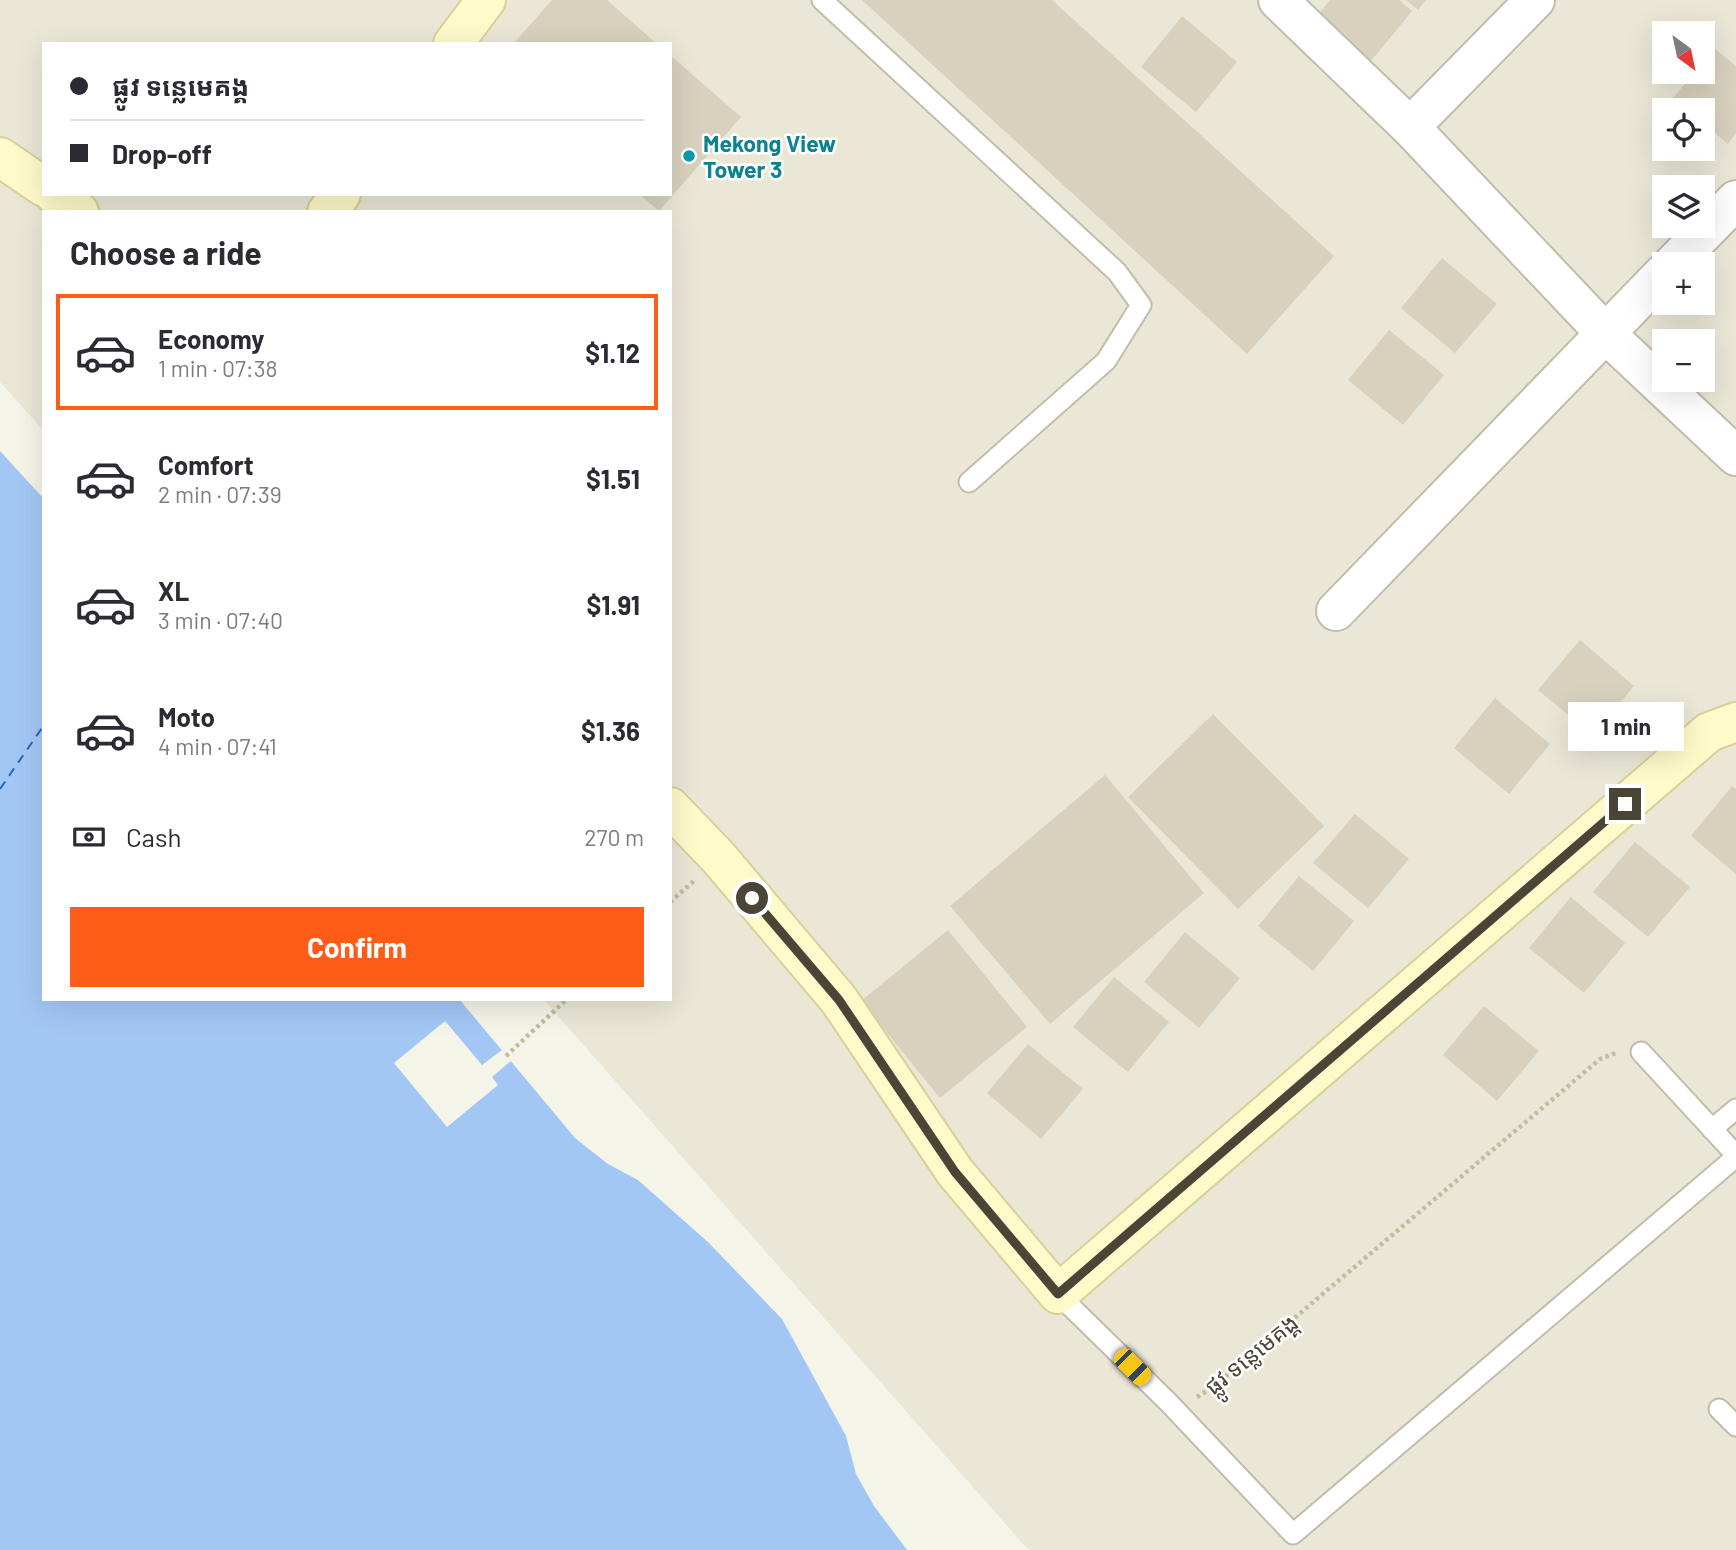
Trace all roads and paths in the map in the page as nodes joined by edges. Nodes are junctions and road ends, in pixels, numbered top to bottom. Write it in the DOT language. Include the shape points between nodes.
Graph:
graph roads {
  1 [pos="486,0"];
  2 [pos="822,0"];
  3 [pos="1278,0"];
  4 [pos="1535,0"];
  5 [pos="454,42"];
  6 [pos="1410,127"];
  7 [pos="0,157"];
  8 [pos="42,186"];
  9 [pos="57,196"];
  10 [pos="339,196"];
  11 [pos="1736,200"];
  12 [pos="76,210"];
  13 [pos="329,210"];
  14 [pos="1685,252"];
  15 [pos="1652,285"];
  16 [pos="1605,333"];
  17 [pos="1736,456"];
  18 [pos="969,482"];
  19 [pos="1336,611"];
  20 [pos="1736,722"];
  21 [pos="672,809"];
  22 [pos="565,1001"];
  23 [pos="1641,1052"];
  24 [pos="506,1056"];
  25 [pos="1736,1109"];
  26 [pos="1712,1129"];
  27 [pos="1736,1156"];
  28 [pos="1058,1294"];
  29 [pos="1169,1403"];
  30 [pos="1719,1409"];
  31 [pos="1736,1426"];
  1 -- 5 [label="street"];
  2 -- 18 [label="lane" via="1118,272 1140,305 1106,361"];
  3 -- 6 [label="street"];
  4 -- 6 [label="street"];
  6 -- 16 [label="street"];
  7 -- 8 [label="street"];
  9 -- 12 [label="street"];
  10 -- 13 [label="street"];
  11 -- 14 [label="street"];
  15 -- 16 [label="street"];
  16 -- 17 [label="street"];
  16 -- 19 [label="street"];
  20 -- 28 [label="street" via="1709,732"];
  21 -- 28 [label="street" via="839,1000 955,1172"];
  22 -- 24 [label="path"];
  23 -- 26 [label="lane"];
  23 -- 29 [label="path, ផ្លូវ ទន្លេមេគង្គ" via="1632,1049 1600,1059 1213,1387 1186,1404"];
  25 -- 26 [label="lane"];
  26 -- 27 [label="lane"];
  27 -- 29 [label="lane" via="1293,1534"];
  28 -- 29 [label="lane"];
  30 -- 31 [label="lane"];
}
